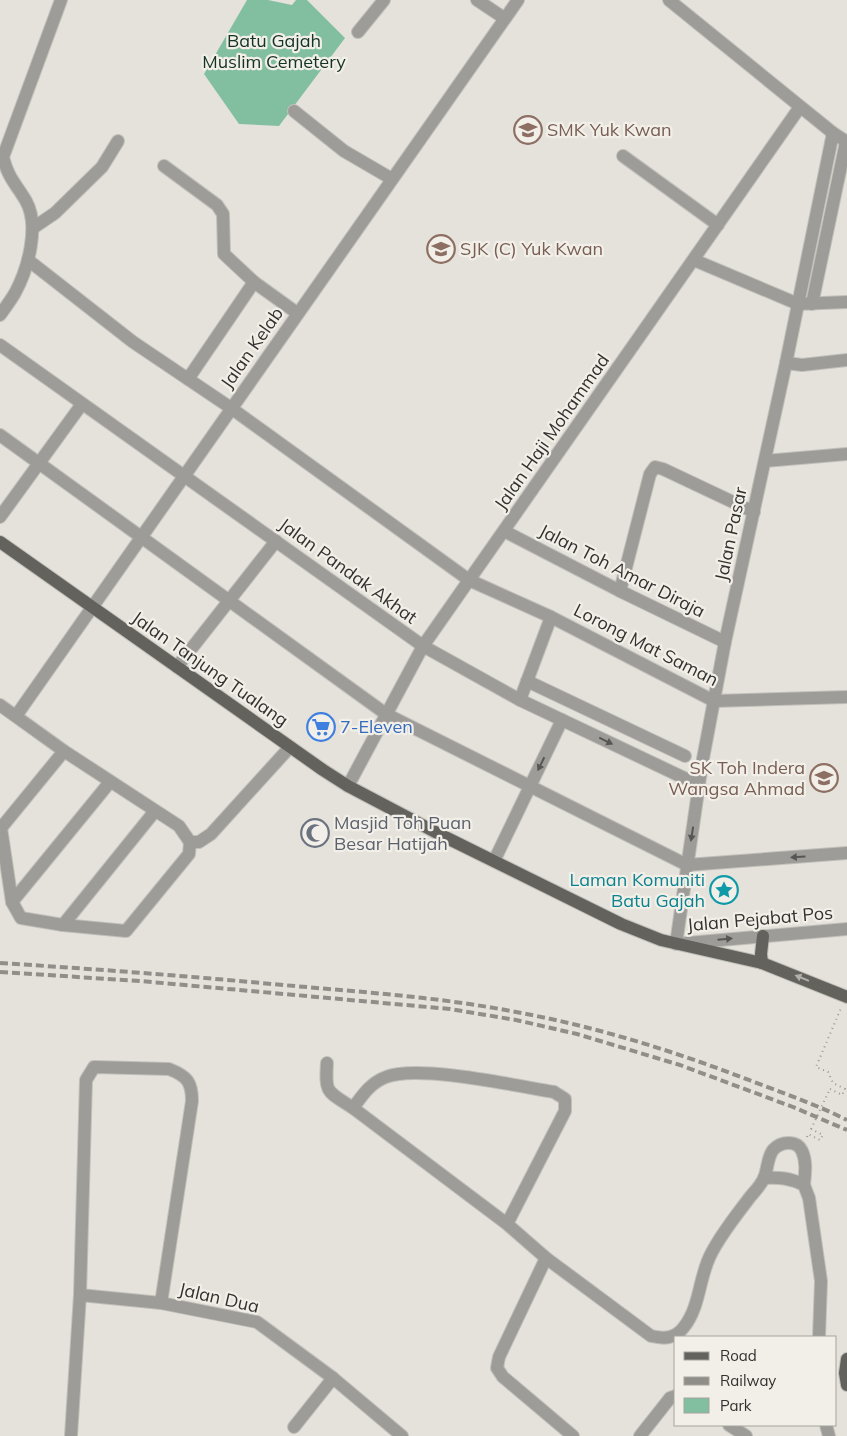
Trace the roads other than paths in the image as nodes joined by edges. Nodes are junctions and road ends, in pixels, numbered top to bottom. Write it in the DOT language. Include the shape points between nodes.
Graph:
graph roads {
  1 [pos="61,0"];
  2 [pos="384,0"];
  3 [pos="477,0"];
  4 [pos="518,0"];
  5 [pos="669,0"];
  6 [pos="504,18"];
  7 [pos="358,32"];
  8 [pos="800,107"];
  9 [pos="294,111"];
  10 [pos="833,133"];
  11 [pos="118,142"];
  12 [pos="846,142"];
  13 [pos="623,156"];
  14 [pos="164,166"];
  15 [pos="392,179"];
  16 [pos="718,225"];
  17 [pos="33,228"];
  18 [pos="28,260"];
  19 [pos="694,260"];
  20 [pos="254,282"];
  21 [pos="847,302"];
  22 [pos="798,304"];
  23 [pos="812,304"];
  24 [pos="297,313"];
  25 [pos="0,315"];
  26 [pos="0,344"];
  27 [pos="847,360"];
  28 [pos="786,363"];
  29 [pos="188,379"];
  30 [pos="82,404"];
  31 [pos="231,408"];
  32 [pos="0,435"];
  33 [pos="847,454"];
  34 [pos="765,461"];
  35 [pos="39,464"];
  36 [pos="184,476"];
  37 [pos="754,512"];
  38 [pos="0,517"];
  39 [pos="504,531"];
  40 [pos="140,538"];
  41 [pos="276,541"];
  42 [pos="0,542"];
  43 [pos="469,580"];
  44 [pos="620,591"];
  45 [pos="228,601"];
  46 [pos="92,607"];
  47 [pos="551,617"];
  48 [pos="725,642"];
  49 [pos="423,646"];
  50 [pos="177,667"];
  51 [pos="527,682"];
  52 [pos="847,697"];
  53 [pos="520,700"];
  54 [pos="714,701"];
  55 [pos="0,705"];
  56 [pos="386,714"];
  57 [pos="16,716"];
  58 [pos="562,720"];
  59 [pos="290,746"];
  60 [pos="664,746"];
  61 [pos="64,751"];
  62 [pos="685,756"];
  63 [pos="655,764"];
  64 [pos="110,782"];
  65 [pos="699,785"];
  66 [pos="348,786"];
  67 [pos="530,787"];
  68 [pos="155,811"];
  69 [pos="190,842"];
  70 [pos="847,853"];
  71 [pos="494,861"];
  72 [pos="687,865"];
  73 [pos="12,902"];
  74 [pos="63,925"];
  75 [pos="847,929"];
  76 [pos="763,936"];
  77 [pos="676,944"];
  78 [pos="762,963"];
  79 [pos="847,996"];
  80 [pos="327,1063"];
  81 [pos="352,1108"];
  82 [pos="764,1178"];
  83 [pos="804,1185"];
  84 [pos="508,1224"];
  85 [pos="546,1258"];
  86 [pos="80,1295"];
  87 [pos="160,1303"];
  88 [pos="675,1336"];
  89 [pos="819,1336"];
  90 [pos="674,1337"];
  91 [pos="847,1359"];
  92 [pos="333,1378"];
  93 [pos="847,1385"];
  94 [pos="674,1397"];
  95 [pos="731,1426"];
  96 [pos="294,1428"];
  97 [pos="71,1436"];
  98 [pos="402,1436"];
  99 [pos="573,1436"];
  100 [pos="640,1436"];
  101 [pos="746,1436"];
  1 -- 17 [label="street" via="3,157 6,170 26,202"];
  2 -- 7 [label="street"];
  3 -- 6 [label="street"];
  4 -- 6 [label="street, Jalan Kelab"];
  5 -- 8 [label="street"];
  6 -- 15 [label="street, Jalan Kelab"];
  8 -- 10 [label="street"];
  8 -- 16 [label="street, Jalan Haji Mohammad"];
  9 -- 15 [label="street" via="344,152"];
  10 -- 12 [label="street"];
  10 -- 22 [label="street, Jalan Pasar"];
  11 -- 17 [label="street" via="102,166 55,213"];
  12 -- 23 [label="street"];
  13 -- 16 [label="street"];
  14 -- 20 [label="street" via="217,205 223,214 224,254"];
  15 -- 24 [label="street, Jalan Kelab"];
  16 -- 19 [label="street, Jalan Haji Mohammad"];
  17 -- 18 [label="street"];
  18 -- 25 [label="street" via="16,292"];
  18 -- 29 [label="street, Lorong Mat Saman" via="133,342"];
  19 -- 22 [label="street"];
  19 -- 39 [label="street, Jalan Haji Mohammad"];
  20 -- 24 [label="street"];
  20 -- 29 [label="street"];
  21 -- 23 [label="street"];
  22 -- 23 [label="street"];
  22 -- 28 [label="street, Jalan Pasar"];
  24 -- 31 [label="street, Jalan Kelab"];
  26 -- 30 [label="street, Jalan Pandak Akhat"];
  27 -- 28 [label="street" via="802,365"];
  28 -- 34 [label="street, Jalan Pasar"];
  29 -- 31 [label="street, Lorong Mat Saman"];
  30 -- 35 [label="street"];
  30 -- 36 [label="street, Jalan Pandak Akhat"];
  31 -- 36 [label="street, Jalan Kelab"];
  31 -- 43 [label="street, Lorong Mat Saman"];
  32 -- 35 [label="street"];
  33 -- 34 [label="street"];
  34 -- 37 [label="street, Jalan Pasar"];
  35 -- 38 [label="street"];
  35 -- 40 [label="street"];
  36 -- 40 [label="street, Jalan Kelab"];
  36 -- 41 [label="street, Jalan Pandak Akhat"];
  37 -- 44 [label="street" via="655,467 650,474"];
  37 -- 48 [label="street, Jalan Pasar"];
  39 -- 43 [label="street, Jalan Haji Mohammad"];
  39 -- 44 [label="street, Jalan Toh Amar Diraja"];
  40 -- 45 [label="street"];
  40 -- 46 [label="street, Jalan Kelab"];
  41 -- 45 [label="street"];
  41 -- 49 [label="street, Jalan Pandak Akhat"];
  42 -- 46 [label="main road, Jalan Tanjung Tualang"];
  43 -- 47 [label="street, Lorong Mat Saman"];
  43 -- 49 [label="street, Jalan Haji Mohammad"];
  44 -- 48 [label="street, Jalan Toh Amar Diraja"];
  45 -- 50 [label="street"];
  45 -- 56 [label="street"];
  46 -- 50 [label="main road, Jalan Tanjung Tualang"];
  46 -- 57 [label="street, Jalan Kelab"];
  47 -- 51 [label="street"];
  47 -- 54 [label="street, Lorong Mat Saman"];
  48 -- 54 [label="street, Jalan Pasar"];
  49 -- 53 [label="street, Jalan Pandak Akhat"];
  49 -- 56 [label="street, Jalan Haji Mohammad"];
  50 -- 59 [label="main road, Jalan Tanjung Tualang"];
  51 -- 53 [label="street"];
  51 -- 60 [label="street"];
  52 -- 54 [label="street, Lorong Mat Saman"];
  53 -- 58 [label="street, Jalan Pandak Akhat"];
  54 -- 65 [label="street, Jalan Pasar"];
  55 -- 57 [label="street"];
  56 -- 66 [label="street, Jalan Haji Mohammad"];
  56 -- 67 [label="street"];
  57 -- 61 [label="street"];
  58 -- 63 [label="street, Jalan Pandak Akhat, one-way"];
  58 -- 67 [label="street, one-way"];
  59 -- 66 [label="main road, Jalan Tanjung Tualang"];
  59 -- 69 [label="street" via="211,834 199,842"];
  60 -- 62 [label="street"];
  60 -- 63 [label="street"];
  61 -- 64 [label="street"];
  61 -- 73 [label="street" via="1,828"];
  63 -- 65 [label="street, Jalan Pandak Akhat"];
  64 -- 68 [label="street"];
  64 -- 73 [label="street"];
  65 -- 72 [label="street, Jalan Pasar, one-way"];
  66 -- 71 [label="main road, Jalan Tanjung Tualang"];
  67 -- 71 [label="street"];
  67 -- 72 [label="street"];
  68 -- 69 [label="street" via="179,826"];
  68 -- 74 [label="street"];
  69 -- 74 [label="street" via="189,854 126,931"];
  70 -- 72 [label="street, one-way"];
  71 -- 77 [label="main road, Jalan Tanjung Tualang" via="621,924"];
  72 -- 77 [label="street, Jalan Pasar"];
  73 -- 74 [label="street" via="21,918"];
  75 -- 76 [label="street, Jalan Pejabat Pos"];
  77 -- 76 [label="street, Jalan Pejabat Pos, one-way"];
  76 -- 78 [label="main road"];
  77 -- 78 [label="main road, Jalan Tanjung Tualang"];
  79 -- 78 [label="main road, Jalan Tanjung Tualang, one-way"];
  80 -- 81 [label="street" via="326,1086 330,1093"];
  81 -- 84 [label="street"];
  81 -- 84 [label="street" via="368,1087 386,1077 412,1073 554,1092 565,1099 565,1111"];
  82 -- 83 [label="street" via="780,1177"];
  82 -- 83 [label="street" via="774,1149 784,1143 794,1144 804,1157"];
  82 -- 88 [label="street" via="718,1240 709,1258 694,1309 685,1327"];
  83 -- 89 [label="street" via="809,1198 821,1281"];
  84 -- 85 [label="street"];
  85 -- 90 [label="street" via="651,1336"];
  85 -- 99 [label="street" via="499,1357 497,1368 503,1378"];
  86 -- 87 [label="street, Jalan Dua"];
  86 -- 87 [label="street" via="86,1080 94,1066 169,1069 188,1080 192,1101"];
  86 -- 97 [label="street"];
  87 -- 92 [label="street, Jalan Dua" via="257,1322"];
  91 -- 93 [label="main road"];
  92 -- 96 [label="street"];
  92 -- 98 [label="street, Jalan Dua"];
  94 -- 100 [label="street"];
  95 -- 101 [label="street"];
}
